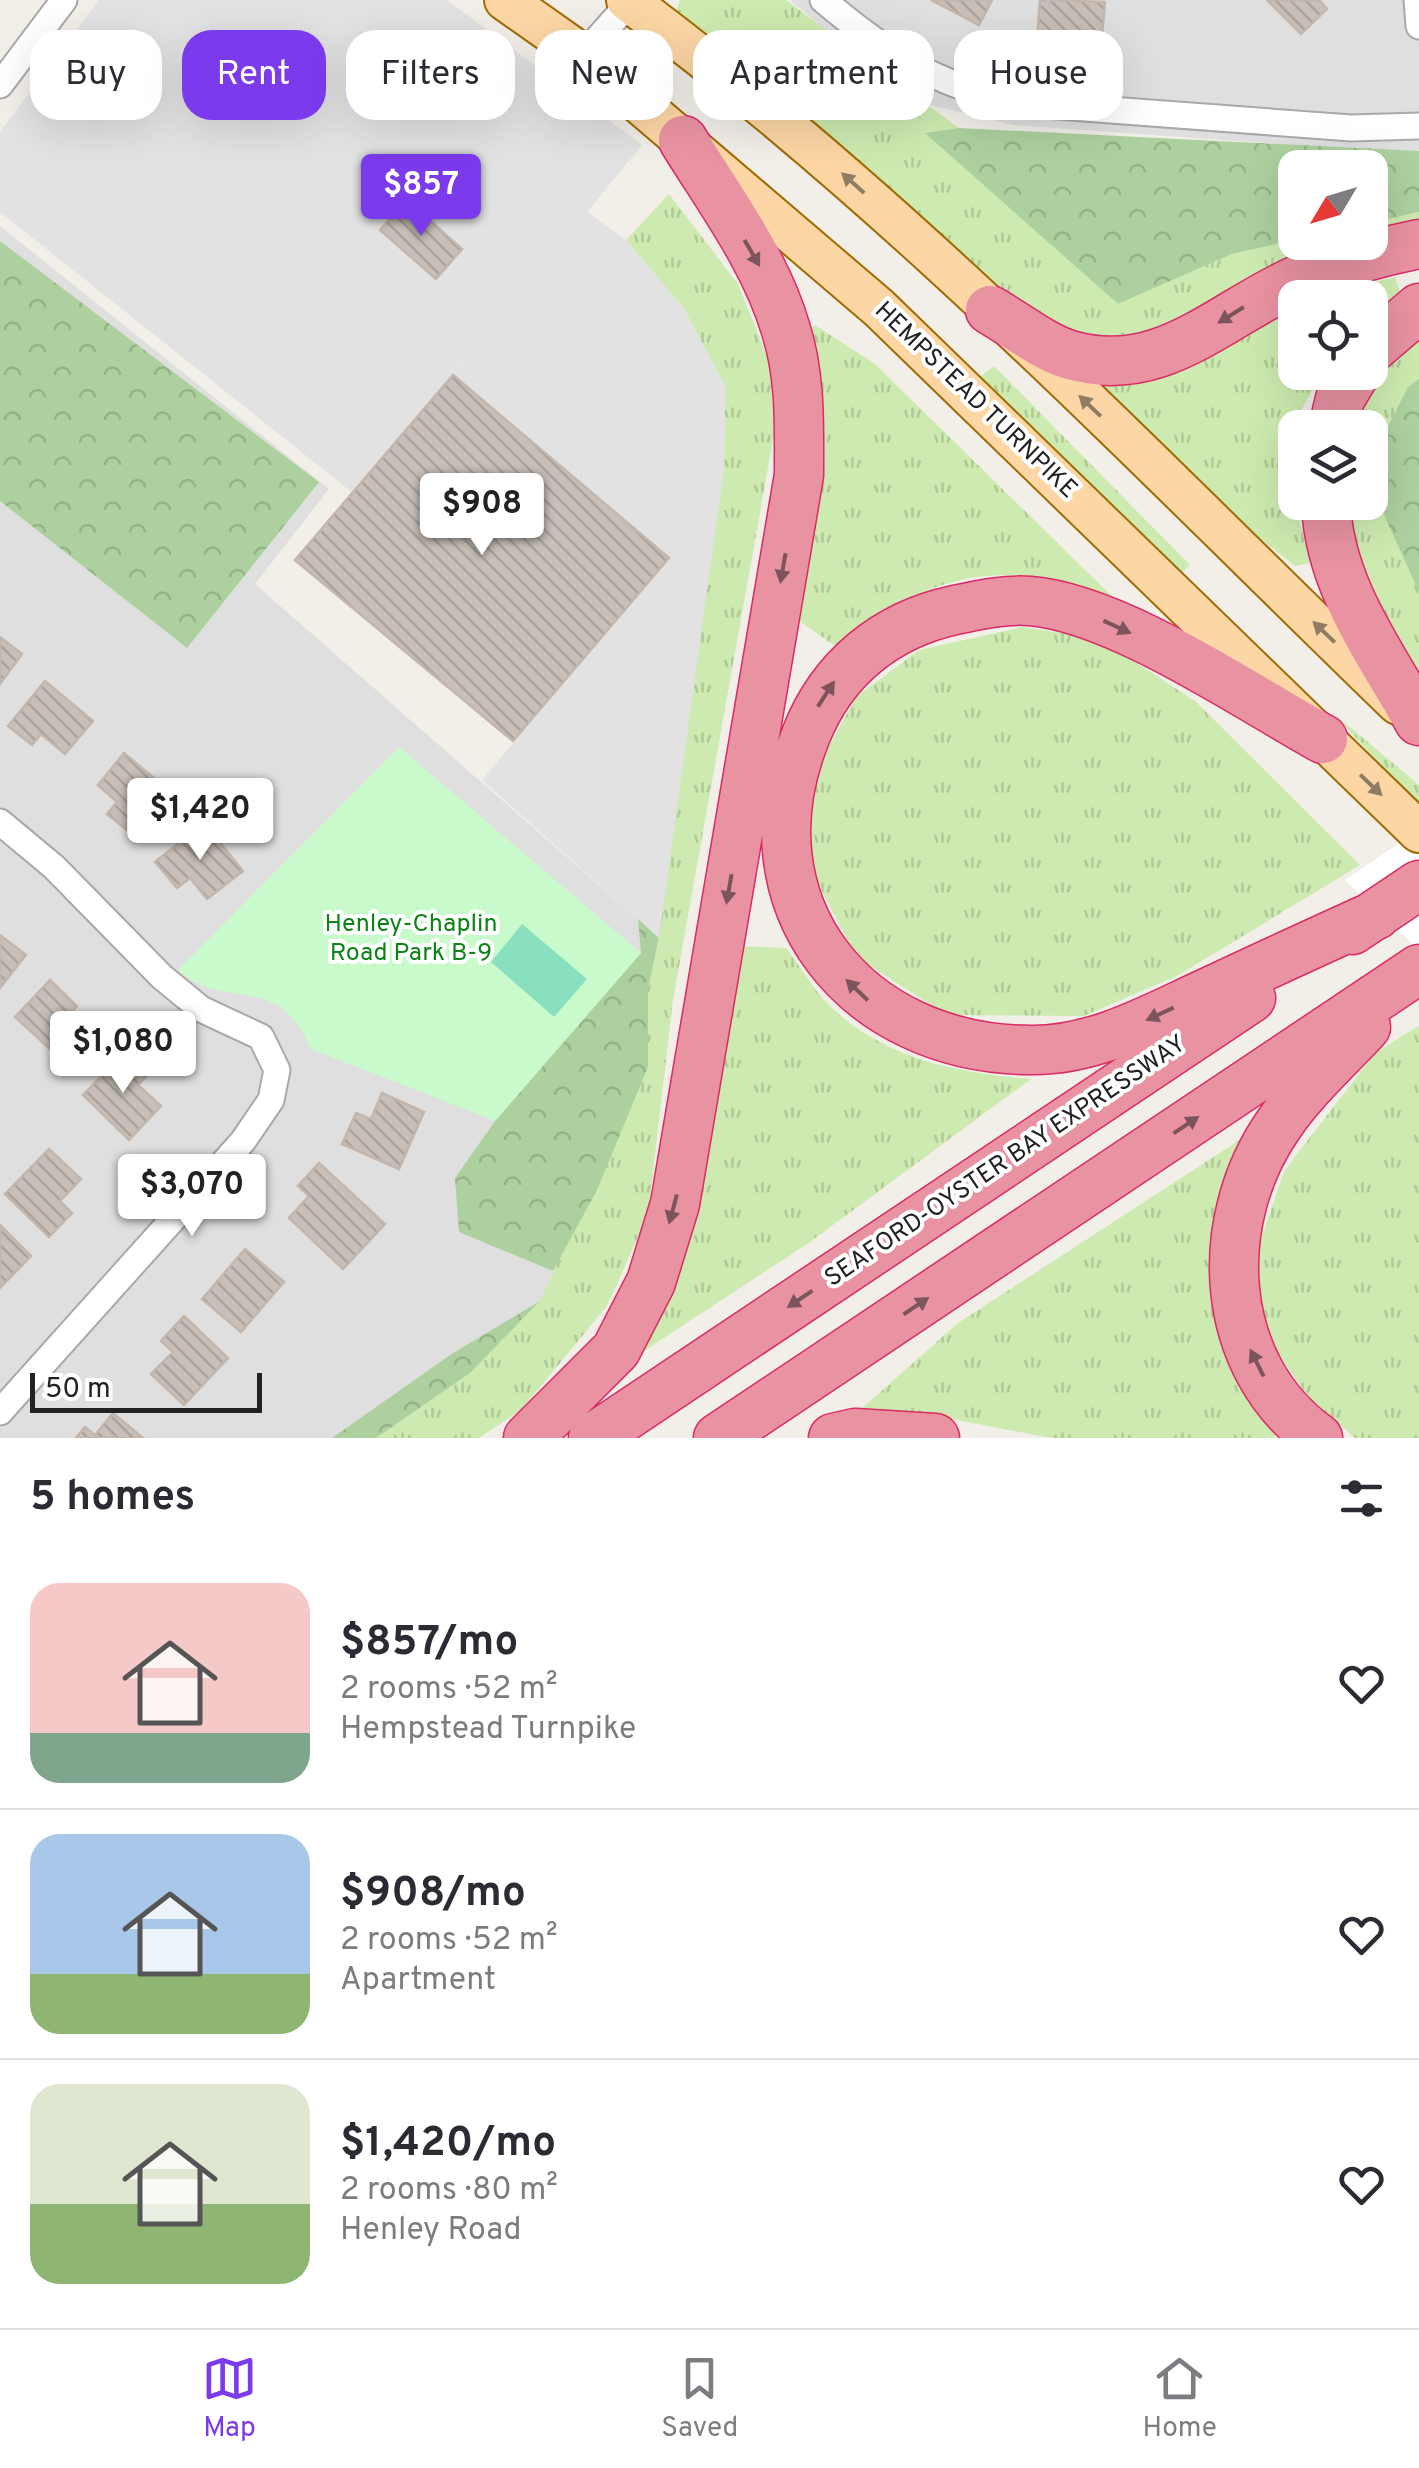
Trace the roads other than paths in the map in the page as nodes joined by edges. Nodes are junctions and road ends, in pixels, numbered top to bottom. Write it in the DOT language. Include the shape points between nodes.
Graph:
graph roads {
  1 [pos="64,0"];
  2 [pos="505,0"];
  3 [pos="823,0"];
  4 [pos="1417,0"];
  5 [pos="629,1"];
  6 [pos="1419,26"];
  7 [pos="548,30"];
  8 [pos="604,30"];
  9 [pos="0,86"];
  10 [pos="660,120"];
  11 [pos="1419,126"];
  12 [pos="684,140"];
  13 [pos="1419,244"];
  14 [pos="1419,308"];
  15 [pos="990,310"];
  16 [pos="1388,335"];
  17 [pos="1327,520"];
  18 [pos="1419,722"];
  19 [pos="1323,739"];
  20 [pos="0,822"];
  21 [pos="1419,832"];
  22 [pos="1419,885"];
  23 [pos="1376,914"];
  24 [pos="1419,971"];
  25 [pos="0,1412"];
  26 [pos="528,1438"];
  27 [pos="593,1438"];
  28 [pos="718,1438"];
  29 [pos="833,1438"];
  30 [pos="935,1438"];
  31 [pos="1318,1438"];
  1 -- 9 [label="street"];
  2 -- 7 [label="main road, HEMPSTEAD TURNPIKE"];
  3 -- 11 [label="street" via="907,65 966,92 1017,103 1350,128"];
  4 -- 6 [label="street"];
  5 -- 8 [label="street"];
  15 -- 5 [label="main road, one-way" via="822,155"];
  10 -- 12 [label="main road, HEMPSTEAD TURNPIKE"];
  12 -- 19 [label="main road, HEMPSTEAD TURNPIKE" via="879,308"];
  12 -- 26 [label="highway, one-way" via="758,262 786,330 799,400 799,475 675,1204 651,1282 616,1350"];
  13 -- 15 [label="highway, one-way" via="1302,278 1156,358 1068,354"];
  14 -- 16 [label="highway"];
  18 -- 15 [label="main road, one-way"];
  17 -- 18 [label="highway" via="1350,600"];
  19 -- 21 [label="main road, HEMPSTEAD TURNPIKE, one-way"];
  23 -- 19 [label="highway, one-way" via="1106,1039 1036,1050 982,1048 939,1038 876,1008 846,980 811,930 790,876 784,818 790,775 819,702 836,678 889,634 925,616 1001,602 1072,609 1118,626"];
  20 -- 25 [label="street" via="54,867 162,978 200,1009 261,1036 277,1070 271,1100 243,1142"];
  22 -- 23 [label="highway, SEAFORD-OYSTER BAY EXPRESSWAY"];
  23 -- 27 [label="highway, SEAFORD-OYSTER BAY EXPRESSWAY, one-way"];
  28 -- 24 [label="highway, one-way"];
  31 -- 24 [label="highway, one-way" via="1259,1372 1238,1320 1232,1276 1236,1219 1252,1171 1279,1124"];
  29 -- 30 [label="highway"];
}
